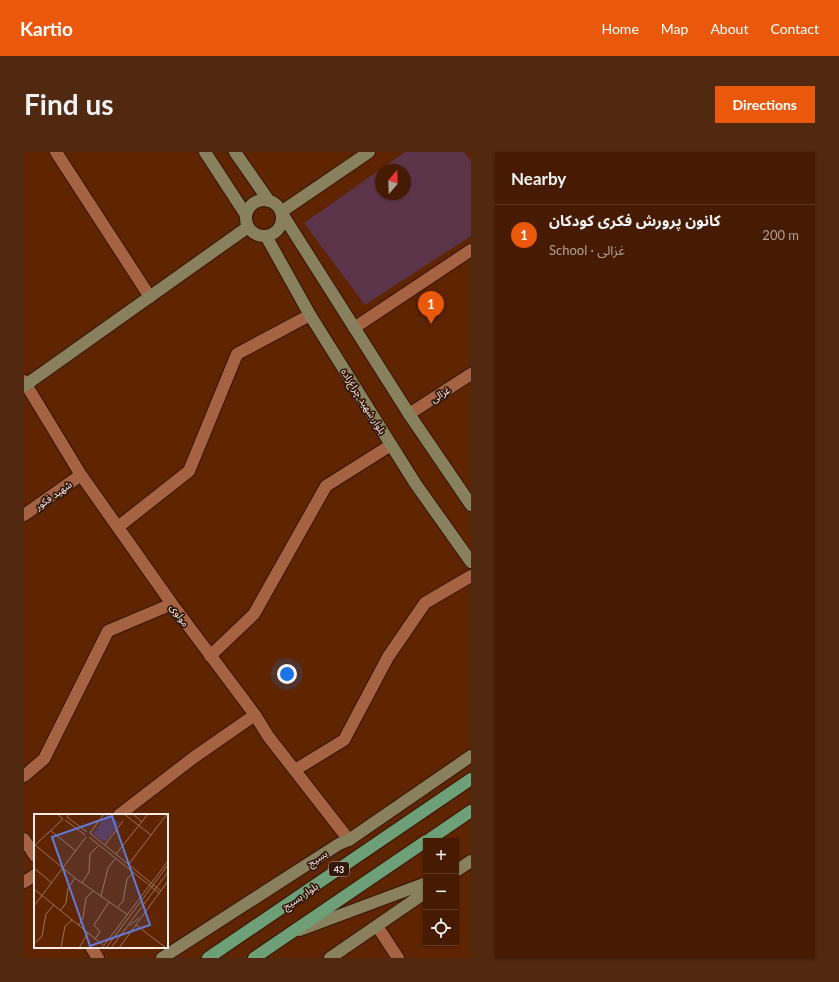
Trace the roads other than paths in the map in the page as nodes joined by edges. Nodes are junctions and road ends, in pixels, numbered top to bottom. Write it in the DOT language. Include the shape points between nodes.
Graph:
graph roads {
  1 [pos="56,152"];
  2 [pos="205,152"];
  3 [pos="234,152"];
  4 [pos="369,152"];
  5 [pos="269,200"];
  6 [pos="281,212"];
  7 [pos="247,221"];
  8 [pos="266,236"];
  9 [pos="471,250"];
  10 [pos="150,297"];
  11 [pos="310,315"];
  12 [pos="354,328"];
  13 [pos="471,374"];
  14 [pos="25,384"];
  15 [pos="408,414"];
  16 [pos="391,444"];
  17 [pos="81,475"];
  18 [pos="471,505"];
  19 [pos="24,515"];
  20 [pos="118,527"];
  21 [pos="471,562"];
  22 [pos="471,576"];
  23 [pos="172,604"];
  24 [pos="210,656"];
  25 [pos="255,715"];
  26 [pos="471,756"];
  27 [pos="295,770"];
  28 [pos="24,776"];
  29 [pos="471,779"];
  30 [pos="471,811"];
  31 [pos="120,814"];
  32 [pos="430,838"];
  33 [pos="24,839"];
  34 [pos="349,840"];
  35 [pos="423,843"];
  36 [pos="34,854"];
  37 [pos="471,861"];
  38 [pos="459,869"];
  39 [pos="34,876"];
  40 [pos="24,882"];
  41 [pos="423,884"];
  42 [pos="423,894"];
  43 [pos="376,926"];
  44 [pos="291,933"];
  45 [pos="92,948"];
  46 [pos="98,958"];
  47 [pos="162,958"];
  48 [pos="208,958"];
  49 [pos="254,958"];
  50 [pos="330,958"];
  51 [pos="398,958"];
  1 -- 10 [label="street"];
  2 -- 7 [label="street"];
  3 -- 5 [label="street"];
  4 -- 6 [label="street"];
  5 -- 6 [label="street"];
  5 -- 7 [label="street" via="257,201 248,209"];
  6 -- 8 [label="street" via="279,228"];
  6 -- 12 [label="street"];
  7 -- 8 [label="street" via="256,234"];
  7 -- 10 [label="street"];
  8 -- 11 [label="street, بلوار شهید چراغ‌زاده"];
  9 -- 12 [label="street"];
  10 -- 14 [label="street"];
  11 -- 16 [label="street, بلوار شهید چراغ‌زاده"];
  11 -- 20 [label="street" via="237,354 189,471"];
  12 -- 15 [label="street"];
  13 -- 15 [label="street, غزالی"];
  14 -- 17 [label="street, مولوی"];
  15 -- 18 [label="street"];
  16 -- 21 [label="street, بلوار شهید چراغ‌زاده" via="415,483"];
  16 -- 24 [label="street" via="326,486 254,614"];
  17 -- 19 [label="street, شهید فکور"];
  17 -- 20 [label="street, مولوی"];
  20 -- 23 [label="street, مولوی"];
  22 -- 27 [label="street" via="425,603 388,657 344,740"];
  23 -- 24 [label="street, مولوی"];
  23 -- 28 [label="street" via="108,631 44,759"];
  24 -- 25 [label="street, مولوی"];
  25 -- 27 [label="street, مولوی"];
  25 -- 31 [label="street"];
  26 -- 34 [label="street, بسیج"];
  27 -- 34 [label="street, مولوی"];
  29 -- 48 [label="main road, بلوار بسیج / 43"];
  30 -- 32 [label="main road, 43"];
  33 -- 36 [label="street"];
  34 -- 47 [label="street, بسیج"];
  35 -- 44 [label="main road, 43"];
  37 -- 38 [label="street"];
  39 -- 40 [label="street"];
  41 -- 44 [label="street"];
  42 -- 43 [label="street"];
  43 -- 50 [label="street"];
  43 -- 51 [label="street"];
  44 -- 49 [label="main road, 43"];
  45 -- 46 [label="street"];
}
